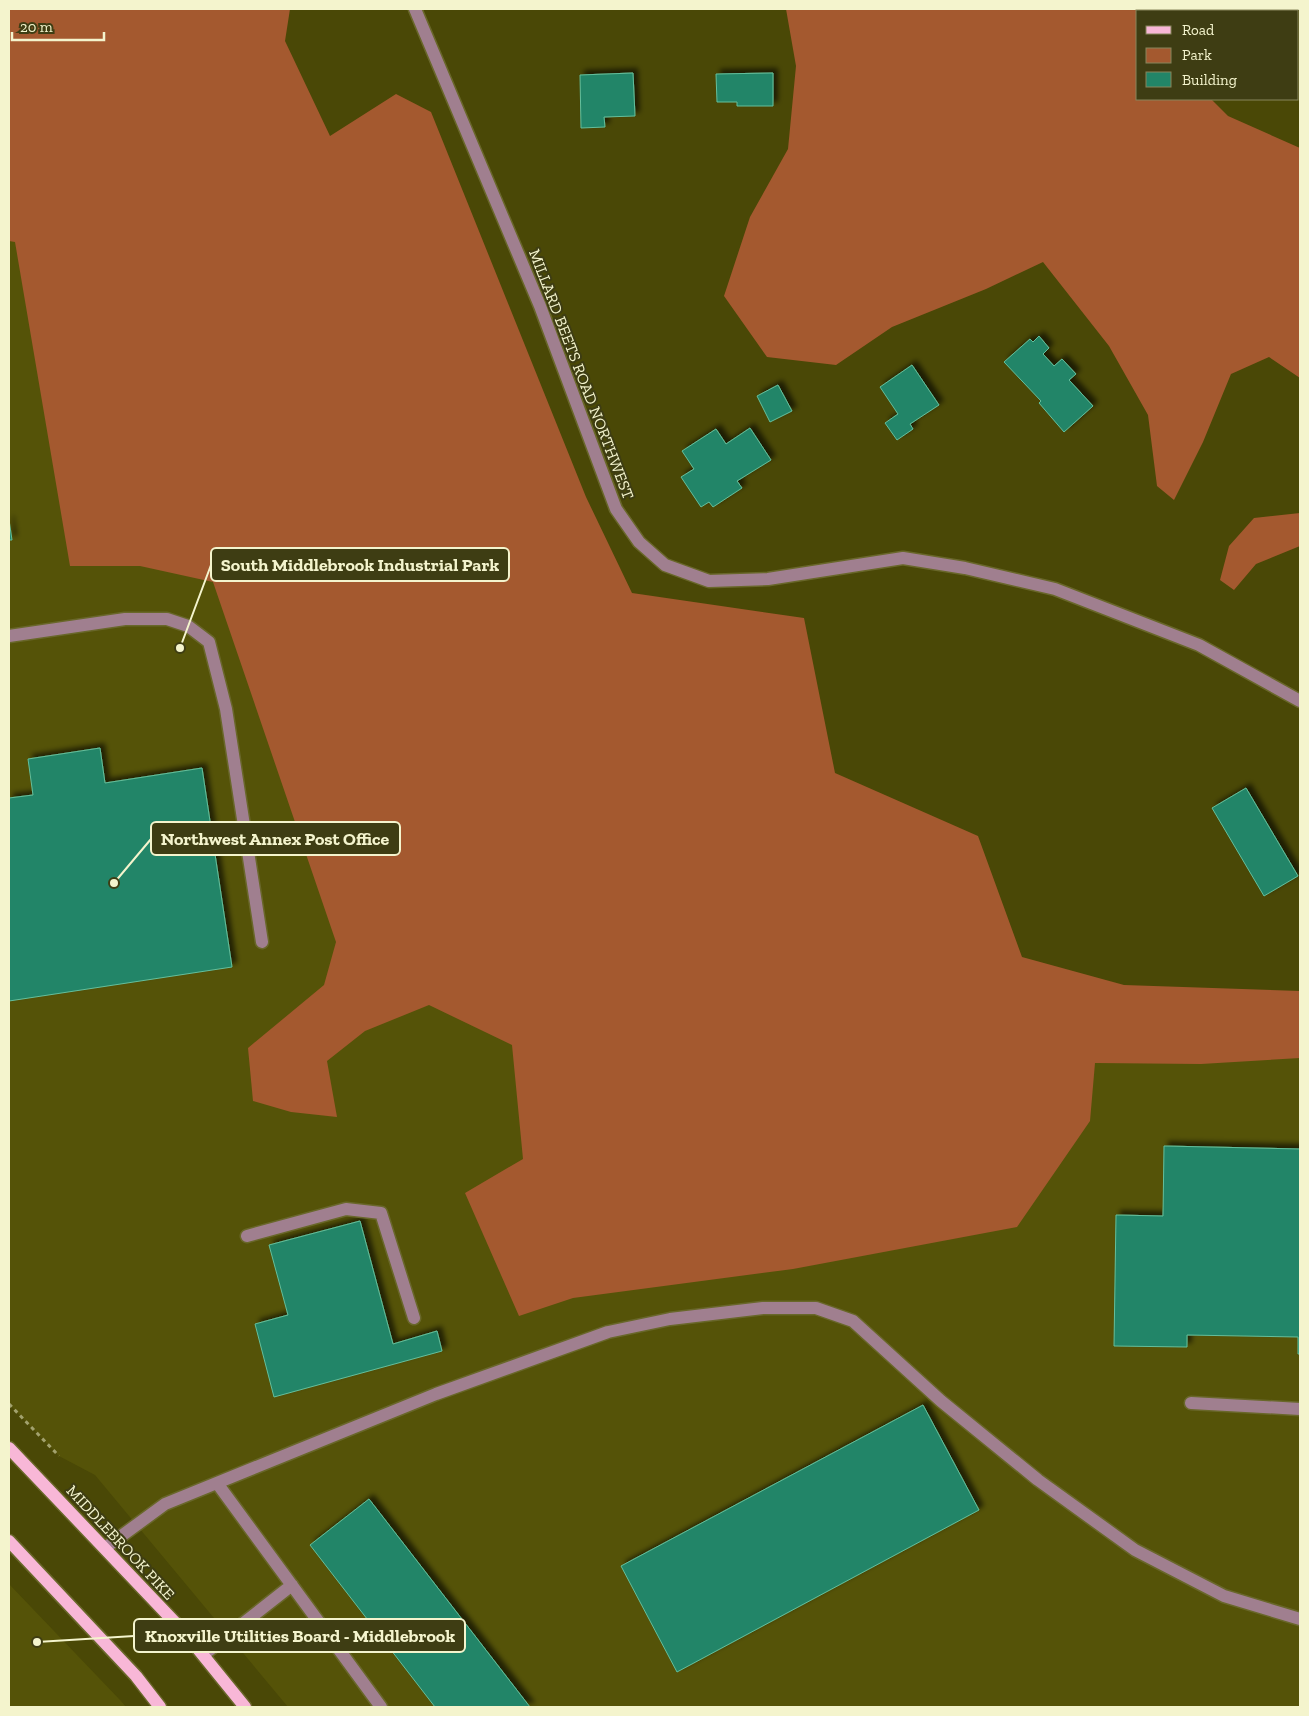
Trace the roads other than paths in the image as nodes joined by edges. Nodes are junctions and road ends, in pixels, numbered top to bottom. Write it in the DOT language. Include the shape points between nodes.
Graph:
graph roads {
  1 [pos="415,9"];
  2 [pos="9,636"];
  3 [pos="1300,700"];
  4 [pos="262,942"];
  5 [pos="247,1236"];
  6 [pos="414,1318"];
  7 [pos="1191,1403"];
  8 [pos="1300,1409"];
  9 [pos="9,1448"];
  10 [pos="217,1483"];
  11 [pos="9,1541"];
  12 [pos="105,1548"];
  13 [pos="292,1585"];
  14 [pos="1300,1619"];
  15 [pos="202,1655"];
  16 [pos="160,1707"];
  17 [pos="245,1707"];
  18 [pos="381,1707"];
  1 -- 3 [label="street, MILLARD BEETS ROAD NORTHWEST" via="540,306 616,509 639,542 665,565 709,580 768,579 903,558 965,568 1055,589 1199,645"];
  2 -- 4 [label="street" via="125,619 167,619 188,626 209,642 226,709"];
  5 -- 6 [label="street" via="346,1209 381,1213"];
  7 -- 8 [label="street"];
  9 -- 12 [label="main road, MIDDLEBROOK PIKE"];
  10 -- 12 [label="street" via="165,1504"];
  10 -- 13 [label="street"];
  10 -- 14 [label="street" via="436,1394 608,1332 670,1319 762,1308 816,1308 852,1321 941,1401 1038,1480 1135,1550 1224,1596"];
  11 -- 16 [label="main road" via="136,1676"];
  12 -- 15 [label="main road, MIDDLEBROOK PIKE"];
  13 -- 15 [label="street"];
  13 -- 18 [label="street"];
  15 -- 17 [label="main road, MIDDLEBROOK PIKE"];
}
